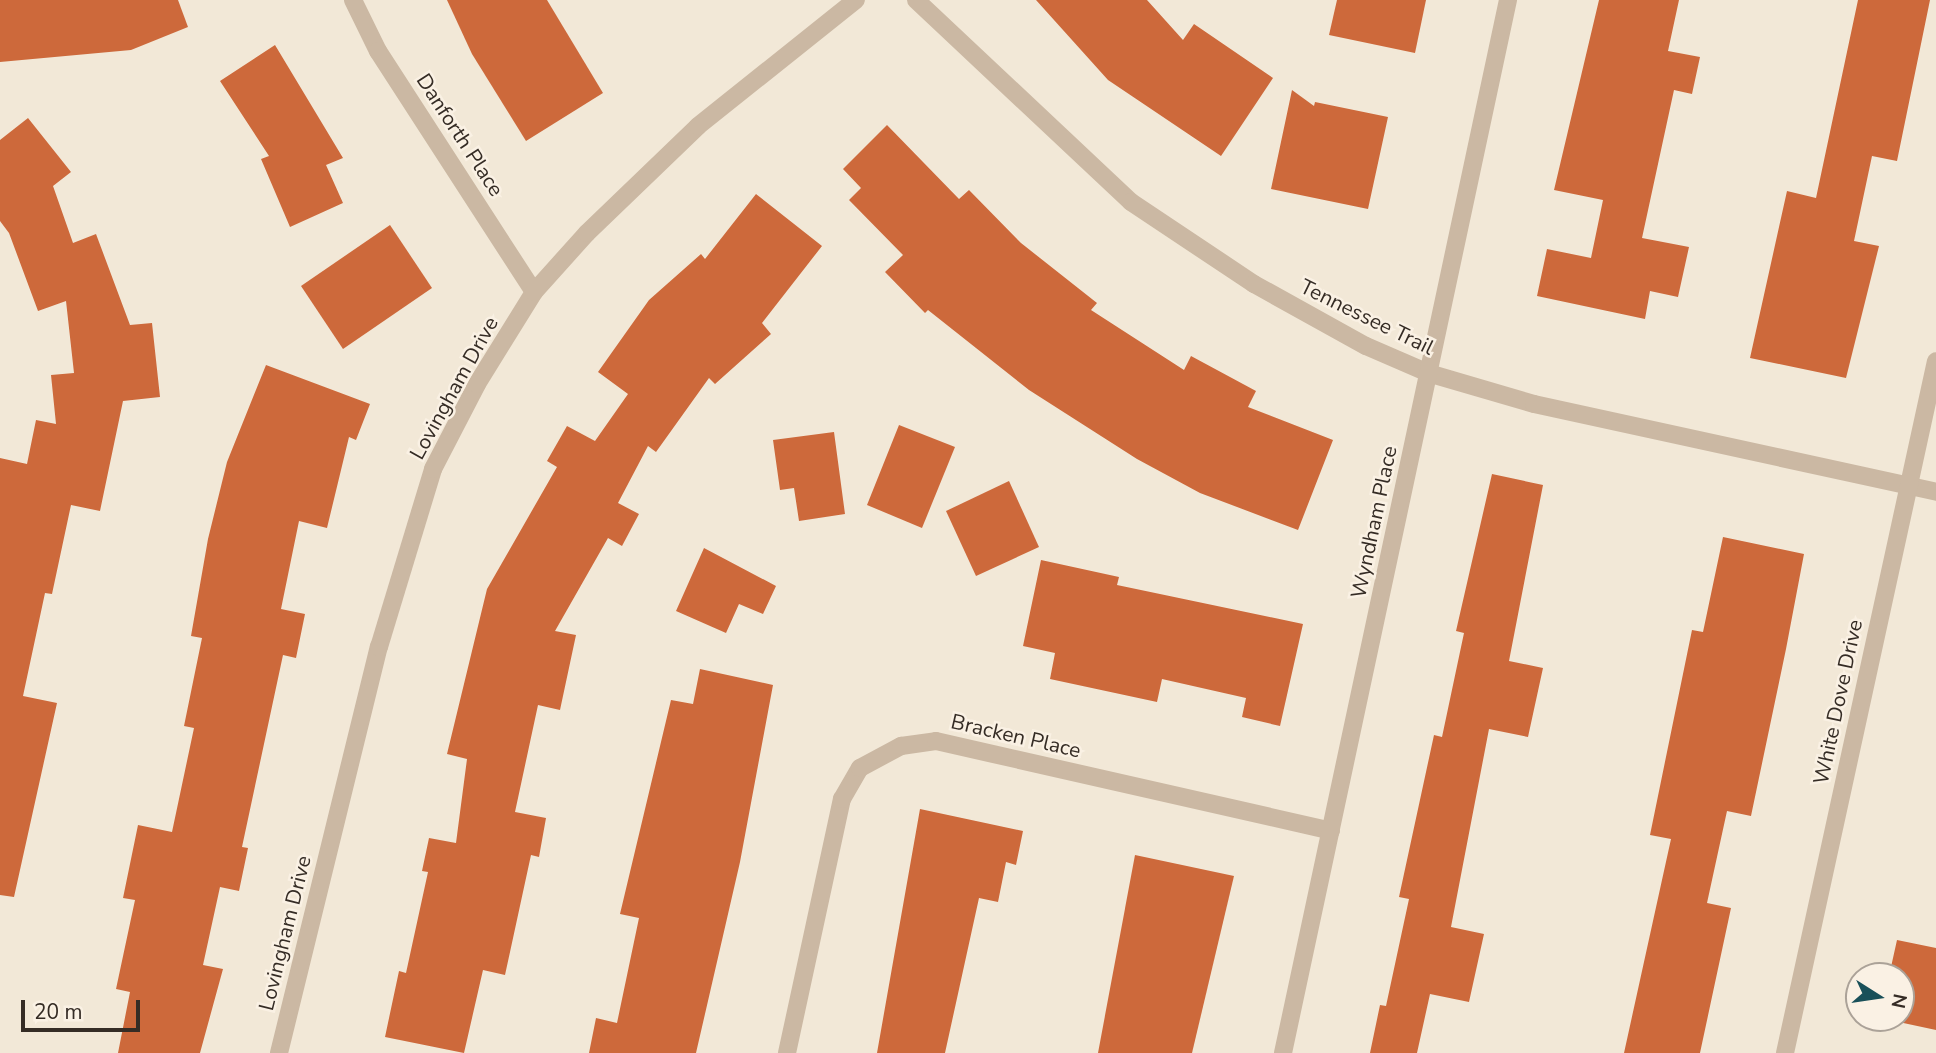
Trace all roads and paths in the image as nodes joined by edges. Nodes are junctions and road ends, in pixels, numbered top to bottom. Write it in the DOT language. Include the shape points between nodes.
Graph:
graph roads {
  1 [pos="353,0"];
  2 [pos="856,0"];
  3 [pos="916,0"];
  4 [pos="1508,0"];
  5 [pos="534,292"];
  6 [pos="1936,361"];
  7 [pos="1428,373"];
  8 [pos="1909,485"];
  9 [pos="1936,492"];
  10 [pos="1331,831"];
  11 [pos="279,1053"];
  12 [pos="787,1053"];
  13 [pos="1283,1053"];
  14 [pos="1785,1053"];
  1 -- 5 [label="street, Danforth Place" via="378,51"];
  2 -- 5 [label="street, Lovingham Drive" via="698,126 587,233"];
  3 -- 7 [label="street, Tennessee Trail" via="1131,202 1254,284 1366,346"];
  4 -- 7 [label="street, Wyndham Place"];
  5 -- 11 [label="street, Lovingham Drive" via="477,384 433,469 379,647"];
  6 -- 8 [label="street, White Dove Drive"];
  7 -- 8 [label="street, Tennessee Trail" via="1534,404"];
  7 -- 10 [label="street, Wyndham Place"];
  8 -- 9 [label="street, Tennessee Trail"];
  8 -- 14 [label="street, White Dove Drive"];
  10 -- 12 [label="street, Bracken Place" via="936,741 901,746 860,768 842,799"];
  10 -- 13 [label="street, Wyndham Place"];
}
